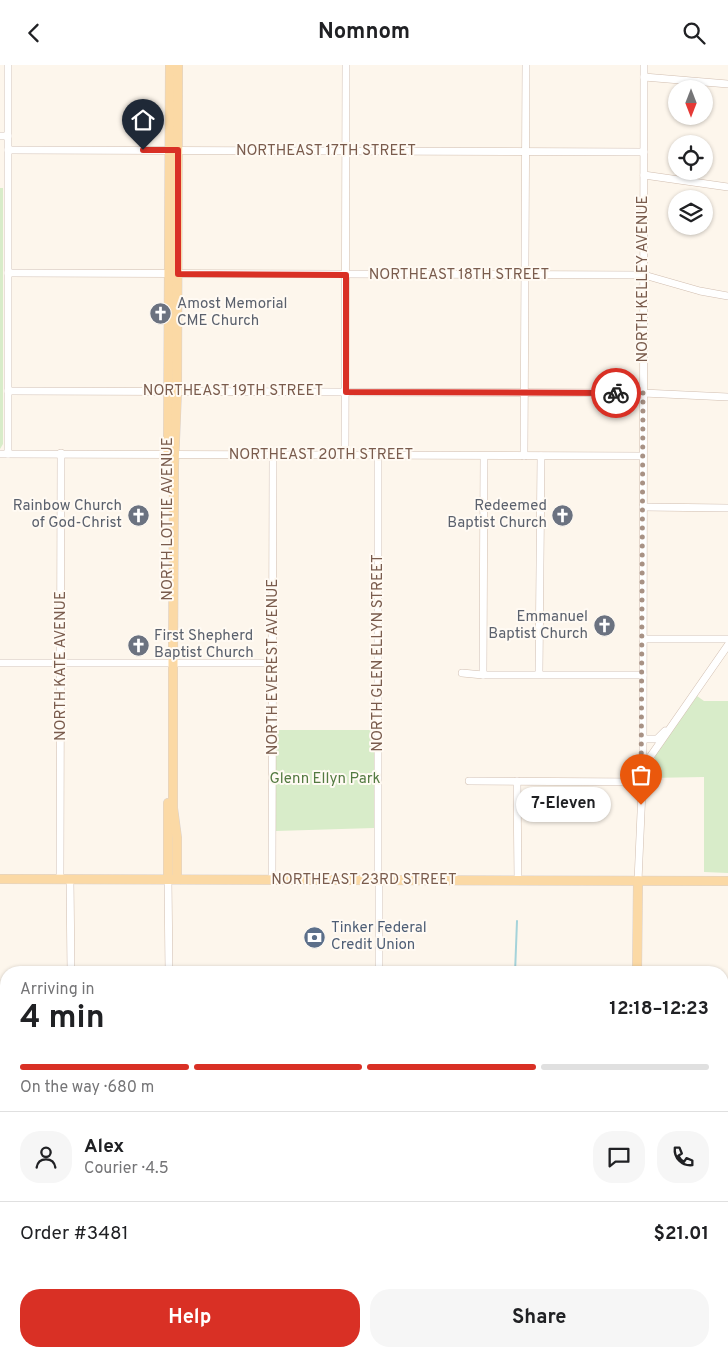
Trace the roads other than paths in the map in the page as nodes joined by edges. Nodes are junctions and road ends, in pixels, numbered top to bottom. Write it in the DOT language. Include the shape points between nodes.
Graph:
graph roads {
  1 [pos="8,65"];
  2 [pos="170,65"];
  3 [pos="178,65"];
  4 [pos="346,65"];
  5 [pos="526,65"];
  6 [pos="644,65"];
  7 [pos="644,77"];
  8 [pos="728,84"];
  9 [pos="4,136"];
  10 [pos="8,150"];
  11 [pos="174,150"];
  12 [pos="346,151"];
  13 [pos="526,151"];
  14 [pos="644,151"];
  15 [pos="644,175"];
  16 [pos="728,187"];
  17 [pos="8,273"];
  18 [pos="174,274"];
  19 [pos="346,275"];
  20 [pos="526,275"];
  21 [pos="644,275"];
  22 [pos="728,295"];
  23 [pos="8,391"];
  24 [pos="173,391"];
  25 [pos="346,392"];
  26 [pos="526,392"];
  27 [pos="643,393"];
  28 [pos="728,397"];
  29 [pos="61,453"];
  30 [pos="4,454"];
  31 [pos="171,454"];
  32 [pos="273,455"];
  33 [pos="345,455"];
  34 [pos="378,456"];
  35 [pos="484,456"];
  36 [pos="524,456"];
  37 [pos="541,456"];
  38 [pos="643,456"];
  39 [pos="643,507"];
  40 [pos="728,508"];
  41 [pos="643,639"];
  42 [pos="728,639"];
  43 [pos="728,645"];
  44 [pos="61,662"];
  45 [pos="0,663"];
  46 [pos="171,663"];
  47 [pos="273,663"];
  48 [pos="462,673"];
  49 [pos="539,674"];
  50 [pos="483,675"];
  51 [pos="643,675"];
  52 [pos="671,725"];
  53 [pos="642,739"];
  54 [pos="643,761"];
  55 [pos="469,781"];
  56 [pos="517,781"];
  57 [pos="642,783"];
  58 [pos="0,879"];
  59 [pos="60,879"];
  60 [pos="70,879"];
  61 [pos="172,879"];
  62 [pos="272,880"];
  63 [pos="378,880"];
  64 [pos="518,881"];
  65 [pos="638,881"];
  66 [pos="728,881"];
  67 [pos="71,966"];
  68 [pos="169,966"];
  69 [pos="379,966"];
  70 [pos="637,966"];
  1 -- 9 [label="street"];
  2 -- 11 [label="main road, NORTH LOTTIE AVENUE"];
  3 -- 11 [label="main road, NORTH LOTTIE AVENUE"];
  4 -- 12 [label="street"];
  5 -- 13 [label="street"];
  6 -- 7 [label="street, NORTH KELLEY AVENUE"];
  7 -- 8 [label="street"];
  7 -- 14 [label="street, NORTH KELLEY AVENUE"];
  9 -- 10 [label="street"];
  10 -- 11 [label="street, NORTHEAST 17TH STREET"];
  10 -- 17 [label="street"];
  11 -- 12 [label="street, NORTHEAST 17TH STREET"];
  11 -- 18 [label="main road, NORTH LOTTIE AVENUE"];
  12 -- 13 [label="street, NORTHEAST 17TH STREET"];
  12 -- 19 [label="street"];
  13 -- 14 [label="street, NORTHEAST 17TH STREET"];
  13 -- 20 [label="street"];
  14 -- 15 [label="street, NORTH KELLEY AVENUE"];
  15 -- 16 [label="street"];
  15 -- 21 [label="street, NORTH KELLEY AVENUE"];
  17 -- 18 [label="street, NORTHEAST 18TH STREET"];
  17 -- 23 [label="street"];
  18 -- 19 [label="street, NORTHEAST 18TH STREET"];
  18 -- 24 [label="main road, NORTH LOTTIE AVENUE"];
  19 -- 20 [label="street, NORTHEAST 18TH STREET"];
  19 -- 25 [label="street"];
  20 -- 21 [label="street, NORTHEAST 18TH STREET"];
  20 -- 26 [label="street"];
  21 -- 22 [label="street, NORTHEAST 18TH STREET" via="700,291"];
  21 -- 27 [label="street, NORTH KELLEY AVENUE"];
  23 -- 24 [label="street, NORTHEAST 19TH STREET"];
  23 -- 30 [label="street"];
  24 -- 25 [label="street, NORTHEAST 19TH STREET"];
  24 -- 31 [label="main road, NORTH LOTTIE AVENUE"];
  25 -- 26 [label="street, NORTHEAST 19TH STREET"];
  25 -- 33 [label="street"];
  26 -- 27 [label="street, NORTHEAST 19TH STREET"];
  26 -- 36 [label="street"];
  27 -- 28 [label="street, NORTHEAST 19TH STREET"];
  27 -- 38 [label="street, NORTH KELLEY AVENUE"];
  29 -- 30 [label="street, NORTHEAST 20TH STREET"];
  29 -- 31 [label="street, NORTHEAST 20TH STREET"];
  29 -- 44 [label="street, NORTH KATE AVENUE"];
  31 -- 32 [label="street, NORTHEAST 20TH STREET"];
  31 -- 46 [label="main road, NORTH LOTTIE AVENUE"];
  32 -- 33 [label="street, NORTHEAST 20TH STREET"];
  32 -- 47 [label="street, NORTH EVEREST AVENUE"];
  33 -- 34 [label="street, NORTHEAST 20TH STREET"];
  34 -- 35 [label="street, NORTHEAST 20TH STREET"];
  34 -- 63 [label="street, NORTH GLEN ELLYN STREET"];
  35 -- 36 [label="street, NORTHEAST 20TH STREET"];
  35 -- 50 [label="street"];
  36 -- 37 [label="street, NORTHEAST 20TH STREET"];
  37 -- 38 [label="street, NORTHEAST 20TH STREET"];
  37 -- 49 [label="street"];
  38 -- 39 [label="street, NORTH KELLEY AVENUE"];
  39 -- 40 [label="street"];
  39 -- 41 [label="street, NORTH KELLEY AVENUE"];
  41 -- 42 [label="street"];
  41 -- 51 [label="street, NORTH KELLEY AVENUE"];
  43 -- 52 [label="street"];
  44 -- 45 [label="street"];
  44 -- 46 [label="street"];
  44 -- 59 [label="street, NORTH KATE AVENUE"];
  46 -- 47 [label="street"];
  46 -- 61 [label="main road, NORTH LOTTIE AVENUE" via="173,808 177,838"];
  47 -- 62 [label="street, NORTH EVEREST AVENUE"];
  48 -- 50 [label="street"];
  49 -- 50 [label="street"];
  49 -- 51 [label="street"];
  51 -- 53 [label="street, NORTH KELLEY AVENUE"];
  52 -- 53 [label="street" via="657,739"];
  52 -- 54 [label="street" via="654,754"];
  53 -- 54 [label="street, NORTH KELLEY AVENUE"];
  54 -- 57 [label="street, NORTH KELLEY AVENUE"];
  55 -- 56 [label="street"];
  56 -- 57 [label="street"];
  56 -- 64 [label="street"];
  57 -- 65 [label="street, NORTH KELLEY AVENUE"];
  58 -- 59 [label="main road, NORTHEAST 23RD STREET"];
  59 -- 60 [label="main road, NORTHEAST 23RD STREET"];
  60 -- 61 [label="main road, NORTHEAST 23RD STREET"];
  60 -- 67 [label="street"];
  61 -- 62 [label="main road, NORTHEAST 23RD STREET"];
  61 -- 68 [label="street, NORTH LOTTIE AVENUE"];
  62 -- 63 [label="main road, NORTHEAST 23RD STREET"];
  63 -- 64 [label="main road, NORTHEAST 23RD STREET"];
  63 -- 69 [label="street, NORTH GLEN ELLYN STREET"];
  64 -- 65 [label="main road, NORTHEAST 23RD STREET"];
  65 -- 66 [label="main road, NORTHEAST 23RD STREET"];
  65 -- 70 [label="main road, NORTH KELLEY AVENUE"];
}
